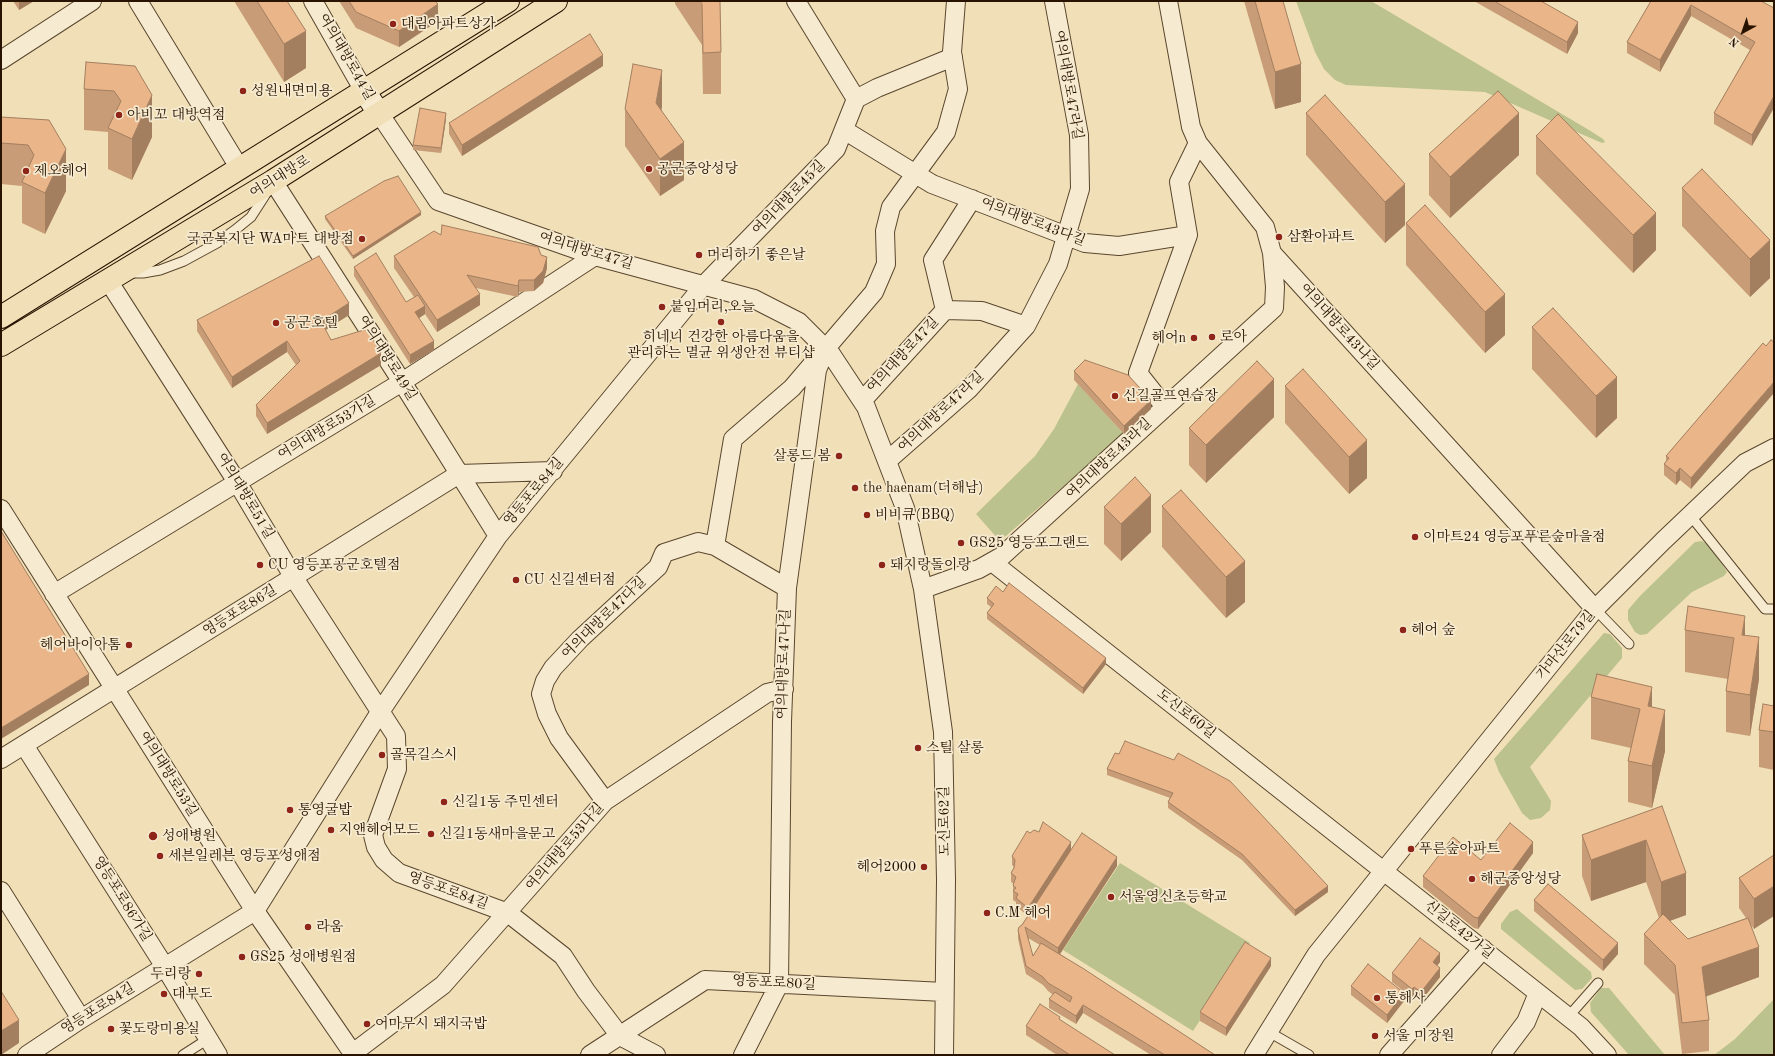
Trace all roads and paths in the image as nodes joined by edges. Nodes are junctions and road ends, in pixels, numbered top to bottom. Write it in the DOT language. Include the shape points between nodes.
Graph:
graph roads {
  1 [pos="92,1"];
  2 [pos="138,1"];
  3 [pos="314,1"];
  4 [pos="508,1"];
  5 [pos="556,1"];
  6 [pos="796,1"];
  7 [pos="956,1"];
  8 [pos="1054,1"];
  9 [pos="1168,1"];
  10 [pos="953,56"];
  11 [pos="1,60"];
  12 [pos="364,91"];
  13 [pos="856,99"];
  14 [pos="379,113"];
  15 [pos="844,130"];
  16 [pos="1198,143"];
  17 [pos="240,169"];
  18 [pos="915,175"];
  19 [pos="273,181"];
  20 [pos="972,199"];
  21 [pos="1188,235"];
  22 [pos="1066,236"];
  23 [pos="1272,253"];
  24 [pos="595,256"];
  25 [pos="116,277"];
  26 [pos="704,285"];
  27 [pos="945,310"];
  28 [pos="1,317"];
  29 [pos="1026,326"];
  30 [pos="1,345"];
  31 [pos="826,348"];
  32 [pos="402,382"];
  33 [pos="862,401"];
  34 [pos="1165,407"];
  35 [pos="1774,448"];
  36 [pos="887,461"];
  37 [pos="553,471"];
  38 [pos="459,474"];
  39 [pos="237,482"];
  40 [pos="1,509"];
  41 [pos="1690,515"];
  42 [pos="498,536"];
  43 [pos="715,546"];
  44 [pos="992,562"];
  45 [pos="294,578"];
  46 [pos="787,588"];
  47 [pos="923,589"];
  48 [pos="54,594"];
  49 [pos="1595,609"];
  50 [pos="1774,609"];
  51 [pos="1629,644"];
  52 [pos="784,689"];
  53 [pos="115,690"];
  54 [pos="380,712"];
  55 [pos="24,745"];
  56 [pos="1,759"];
  57 [pos="605,801"];
  58 [pos="1382,868"];
  59 [pos="1,891"];
  60 [pos="255,911"];
  61 [pos="508,913"];
  62 [pos="1483,949"];
  63 [pos="165,967"];
  64 [pos="1598,983"];
  65 [pos="779,984"];
  66 [pos="944,992"];
  67 [pos="1538,993"];
  68 [pos="1568,1017"];
  69 [pos="81,1019"];
  70 [pos="1269,1032"];
  71 [pos="620,1036"];
  72 [pos="208,1039"];
  73 [pos="354,1054"];
  74 [pos="27,1055"];
  75 [pos="183,1055"];
  76 [pos="218,1055"];
  77 [pos="590,1055"];
  78 [pos="656,1055"];
  79 [pos="743,1055"];
  80 [pos="944,1055"];
  81 [pos="1254,1055"];
  82 [pos="1309,1055"];
  83 [pos="1389,1055"];
  84 [pos="1502,1055"];
  85 [pos="1607,1055"];
  1 -- 11 [label="street"];
  2 -- 17 [label="street"];
  3 -- 12 [label="street, 여의대방로44길"];
  4 -- 12 [label="main road, 여의대방로"];
  5 -- 14 [label="main road, 여의대방로"];
  6 -- 13 [label="street"];
  7 -- 10 [label="street"];
  8 -- 22 [label="street, 여의대방로47라길" via="1079,135 1080,190"];
  9 -- 16 [label="street, 여의대방로43나길" via="1191,127"];
  10 -- 13 [label="street"];
  10 -- 18 [label="street" via="958,89 946,132"];
  12 -- 14 [label="street, 여의대방로44길"];
  12 -- 17 [label="main road, 여의대방로"];
  13 -- 15 [label="street, 여의대방로45길"];
  14 -- 19 [label="main road, 여의대방로"];
  14 -- 24 [label="street, 여의대방로47길" via="438,201"];
  15 -- 18 [label="street, 여의대방로43다길"];
  15 -- 26 [label="street, 여의대방로45길" via="836,149"];
  16 -- 21 [label="street" via="1179,182"];
  16 -- 23 [label="street, 여의대방로43나길" via="1265,227"];
  17 -- 28 [label="main road, 여의대방로"];
  18 -- 20 [label="street, 여의대방로43다길"];
  18 -- 31 [label="street" via="891,207 884,231 886,264 874,292"];
  19 -- 25 [label="main road, 여의대방로"];
  19 -- 32 [label="street, 여의대방로49길"];
  20 -- 22 [label="street, 여의대방로43다길"];
  20 -- 27 [label="street, 여의대방로43다길" via="933,260"];
  21 -- 22 [label="street, 여의대방로43다길" via="1119,246 1085,243"];
  21 -- 34 [label="street" via="1138,373"];
  22 -- 29 [label="street, 여의대방로47라길" via="1058,264"];
  23 -- 34 [label="street, 여의대방로43라길" via="1274,308"];
  23 -- 49 [label="street, 여의대방로43나길"];
  24 -- 26 [label="street, 여의대방로47길"];
  24 -- 32 [label="street, 여의대방로53가길"];
  25 -- 30 [label="main road, 여의대방로"];
  25 -- 39 [label="street, 여의대방로51길"];
  26 -- 31 [label="street, 여의대방로47길" via="754,299 799,322"];
  26 -- 37 [label="street, 영등포로84길"];
  27 -- 29 [label="street" via="982,311"];
  27 -- 33 [label="street, 여의대방로47길"];
  29 -- 36 [label="street, 여의대방로47라길" via="969,389"];
  31 -- 33 [label="street, 여의대방로47길"];
  31 -- 43 [label="street" via="792,388 733,439"];
  31 -- 46 [label="street, 여의대방로47나길" via="817,370"];
  32 -- 38 [label="street, 여의대방로49길"];
  32 -- 39 [label="street, 여의대방로53가길"];
  33 -- 36 [label="street, 여의대방로47길"];
  34 -- 44 [label="street, 여의대방로43라길" via="1039,523"];
  35 -- 41 [label="street, 가마산로79길" via="1745,463"];
  36 -- 47 [label="street, 여의대방로47길" via="905,508"];
  37 -- 38 [label="street"];
  37 -- 42 [label="street, 영등포로84길"];
  38 -- 42 [label="street, 여의대방로49길"];
  38 -- 45 [label="street, 영등포로86길"];
  39 -- 45 [label="street, 여의대방로51길"];
  39 -- 48 [label="street, 여의대방로53가길"];
  40 -- 48 [label="street, 여의대방로53길"];
  41 -- 49 [label="street, 가마산로79길"];
  41 -- 50 [label="lane" via="1765,608"];
  42 -- 54 [label="street, 영등포로84길"];
  43 -- 46 [label="street, 여의대방로47다길"];
  43 -- 57 [label="street, 여의대방로47다길" via="698,542 664,553 658,567 580,639 553,668 545,681 540,694 559,738"];
  44 -- 47 [label="street, 여의대방로43라길"];
  44 -- 58 [label="street, 도신로60길"];
  45 -- 53 [label="street, 영등포로86길"];
  45 -- 54 [label="street, 여의대방로51길"];
  46 -- 52 [label="street, 여의대방로47나길"];
  47 -- 66 [label="street, 도신로62길" via="943,732 946,880"];
  48 -- 53 [label="street, 여의대방로53길"];
  49 -- 51 [label="lane"];
  49 -- 58 [label="street, 가마산로79길"];
  52 -- 57 [label="street, 여의대방로53나길" via="767,693"];
  52 -- 65 [label="street, 여의대방로47나길"];
  53 -- 55 [label="street, 영등포로86길"];
  53 -- 60 [label="street, 여의대방로53길"];
  54 -- 60 [label="street, 영등포로84길"];
  54 -- 61 [label="street, 영등포로84길" via="396,736 397,769 372,835 384,860 399,874"];
  55 -- 56 [label="street, 영등포로86길"];
  55 -- 63 [label="street, 영등포로86가길"];
  57 -- 61 [label="street, 여의대방로53나길"];
  58 -- 62 [label="street, 신길로42가길"];
  58 -- 70 [label="street" via="1316,955"];
  59 -- 69 [label="street"];
  60 -- 63 [label="street, 영등포로84길"];
  60 -- 73 [label="street, 여의대방로53길"];
  61 -- 71 [label="street" via="563,956"];
  61 -- 73 [label="street, 여의대방로53나길" via="444,985"];
  62 -- 67 [label="street, 신길로42가길"];
  62 -- 83 [label="street"];
  63 -- 69 [label="street, 영등포로84길"];
  63 -- 72 [label="street, 영등포로86가길"];
  64 -- 68 [label="lane"];
  65 -- 66 [label="street, 영등포로80길"];
  65 -- 71 [label="street, 영등포로80길" via="705,980"];
  65 -- 79 [label="street"];
  66 -- 80 [label="street, 도신로62길"];
  67 -- 68 [label="street, 신길로42가길"];
  67 -- 84 [label="street" via="1526,1022"];
  68 -- 85 [label="street, 신길로42가길"];
  69 -- 74 [label="street, 영등포로84길"];
  70 -- 81 [label="street"];
  70 -- 82 [label="lane"];
  71 -- 77 [label="street, 영등포로80길"];
  71 -- 78 [label="street"];
  72 -- 75 [label="lane"];
  72 -- 76 [label="street, 영등포로86가길"];
}
